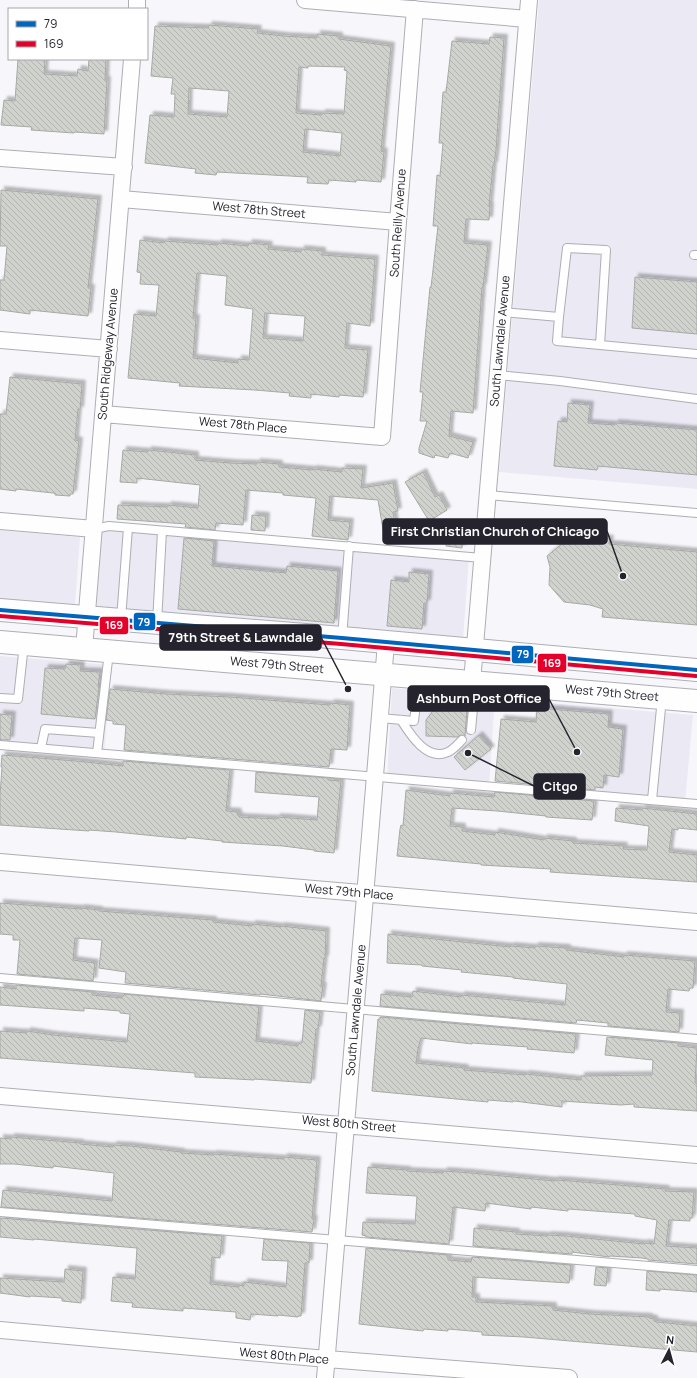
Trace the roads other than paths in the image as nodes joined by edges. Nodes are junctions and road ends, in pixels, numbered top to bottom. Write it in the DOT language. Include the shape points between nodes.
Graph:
graph roads {
  1 [pos="305,0"];
  2 [pos="529,0"];
  3 [pos="416,9"];
  4 [pos="527,19"];
  5 [pos="132,60"];
  6 [pos="0,158"];
  7 [pos="124,167"];
  8 [pos="121,199"];
  9 [pos="398,222"];
  10 [pos="503,312"];
  11 [pos="559,317"];
  12 [pos="0,340"];
  13 [pos="600,345"];
  14 [pos="109,349"];
  15 [pos="697,354"];
  16 [pos="498,375"];
  17 [pos="697,399"];
  18 [pos="103,414"];
  19 [pos="382,436"];
  20 [pos="488,495"];
  21 [pos="697,513"];
  22 [pos="0,521"];
  23 [pos="128,528"];
  24 [pos="94,529"];
  25 [pos="162,531"];
  26 [pos="349,546"];
  27 [pos="482,558"];
  28 [pos="0,610"];
  29 [pos="86,618"];
  30 [pos="121,621"];
  31 [pos="157,624"];
  32 [pos="342,638"];
  33 [pos="0,642"];
  34 [pos="386,643"];
  35 [pos="24,644"];
  36 [pos="84,649"];
  37 [pos="475,650"];
  38 [pos="109,651"];
  39 [pos="697,670"];
  40 [pos="383,674"];
  41 [pos="419,677"];
  42 [pos="472,682"];
  43 [pos="0,698"];
  44 [pos="662,698"];
  45 [pos="697,701"];
  46 [pos="380,718"];
  47 [pos="402,720"];
  48 [pos="471,730"];
  49 [pos="99,733"];
  50 [pos="462,740"];
  51 [pos="0,745"];
  52 [pos="41,748"];
  53 [pos="97,753"];
  54 [pos="375,777"];
  55 [pos="652,800"];
  56 [pos="697,804"];
  57 [pos="0,862"];
  58 [pos="365,893"];
  59 [pos="697,922"];
  60 [pos="0,978"];
  61 [pos="356,1009"];
  62 [pos="697,1039"];
  63 [pos="0,1096"];
  64 [pos="346,1124"];
  65 [pos="697,1155"];
  66 [pos="0,1212"];
  67 [pos="337,1240"];
  68 [pos="697,1270"];
  69 [pos="0,1330"];
  70 [pos="327,1360"];
  71 [pos="325,1378"];
  72 [pos="569,1378"];
  1 -- 3 [label="street"];
  2 -- 4 [label="street, South Lawndale Avenue"];
  3 -- 4 [label="street"];
  3 -- 9 [label="street, South Reilly Avenue"];
  4 -- 10 [label="street, South Lawndale Avenue"];
  5 -- 7 [label="street, South Ridgeway Avenue"];
  6 -- 7 [label="street"];
  7 -- 8 [label="street, South Ridgeway Avenue"];
  8 -- 9 [label="street, West 78th Street"];
  8 -- 14 [label="street, South Ridgeway Avenue"];
  9 -- 19 [label="street, South Reilly Avenue"];
  10 -- 11 [label="lane"];
  10 -- 16 [label="street, South Lawndale Avenue"];
  11 -- 13 [label="lane" via="557,341"];
  11 -- 13 [label="lane" via="566,248 606,250"];
  12 -- 14 [label="street"];
  13 -- 15 [label="lane"];
  14 -- 18 [label="street, South Ridgeway Avenue"];
  16 -- 17 [label="lane"];
  16 -- 20 [label="street, South Lawndale Avenue"];
  18 -- 19 [label="street, West 78th Place"];
  18 -- 24 [label="street, South Ridgeway Avenue"];
  20 -- 21 [label="lane"];
  20 -- 27 [label="street, South Lawndale Avenue"];
  22 -- 24 [label="street"];
  23 -- 24 [label="lane" via="109,526"];
  23 -- 25 [label="lane"];
  23 -- 30 [label="lane"];
  24 -- 29 [label="street, South Ridgeway Avenue"];
  25 -- 26 [label="lane"];
  25 -- 31 [label="lane"];
  26 -- 27 [label="lane"];
  26 -- 32 [label="lane"];
  27 -- 37 [label="street, South Lawndale Avenue"];
  28 -- 29 [label="main road"];
  29 -- 30 [label="main road"];
  29 -- 36 [label="street, South Ridgeway Avenue"];
  30 -- 31 [label="main road"];
  31 -- 32 [label="main road"];
  32 -- 34 [label="main road"];
  33 -- 35 [label="main road, West 79th Street"];
  34 -- 37 [label="main road"];
  34 -- 40 [label="street, South Lawndale Avenue"];
  35 -- 36 [label="main road, West 79th Street"];
  35 -- 43 [label="lane" via="18,699"];
  36 -- 38 [label="main road, West 79th Street"];
  37 -- 39 [label="main road"];
  37 -- 42 [label="street, South Lawndale Avenue"];
  38 -- 40 [label="main road, West 79th Street"];
  38 -- 49 [label="lane"];
  40 -- 41 [label="main road, West 79th Street"];
  40 -- 46 [label="street, South Lawndale Avenue"];
  41 -- 42 [label="main road, West 79th Street"];
  41 -- 47 [label="lane" via="414,721"];
  42 -- 44 [label="main road, West 79th Street"];
  42 -- 48 [label="lane"];
  44 -- 45 [label="main road, West 79th Street"];
  44 -- 55 [label="lane"];
  46 -- 47 [label="lane"];
  46 -- 54 [label="street, South Lawndale Avenue"];
  47 -- 50 [label="lane" via="410,734 425,750 437,754 448,752"];
  49 -- 52 [label="lane" via="45,729"];
  49 -- 53 [label="lane"];
  51 -- 52 [label="lane"];
  52 -- 53 [label="lane"];
  53 -- 54 [label="lane"];
  54 -- 55 [label="lane"];
  54 -- 58 [label="street, South Lawndale Avenue"];
  55 -- 56 [label="lane"];
  57 -- 58 [label="street, West 79th Place"];
  58 -- 59 [label="street, West 79th Place"];
  58 -- 61 [label="street, South Lawndale Avenue"];
  60 -- 61 [label="lane"];
  61 -- 62 [label="lane"];
  61 -- 64 [label="street, South Lawndale Avenue"];
  63 -- 64 [label="street, West 80th Street"];
  64 -- 65 [label="street, West 80th Street"];
  64 -- 67 [label="street, South Lawndale Avenue"];
  66 -- 67 [label="lane"];
  67 -- 68 [label="lane"];
  67 -- 70 [label="street, South Lawndale Avenue"];
  69 -- 70 [label="street, West 80th Place"];
  70 -- 71 [label="street, South Lawndale Avenue"];
  70 -- 72 [label="street, West 80th Place"];
}
